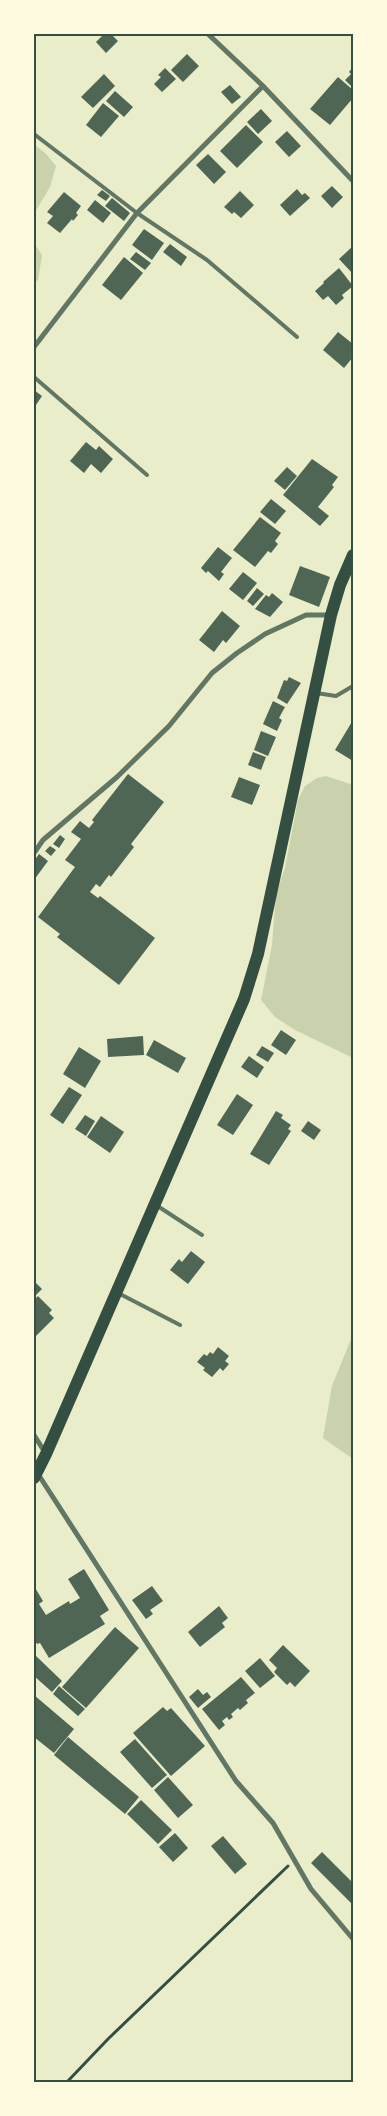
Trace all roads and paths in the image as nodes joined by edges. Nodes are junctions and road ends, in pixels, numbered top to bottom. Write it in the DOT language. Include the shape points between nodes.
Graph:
graph roads {
  1 [pos="208,34"];
  2 [pos="263,86"];
  3 [pos="34,134"];
  4 [pos="353,181"];
  5 [pos="137,213"];
  6 [pos="297,337"];
  7 [pos="34,346"];
  8 [pos="34,378"];
  9 [pos="147,475"];
  10 [pos="353,555"];
  11 [pos="331,615"];
  12 [pos="353,686"];
  13 [pos="314,692"];
  14 [pos="34,853"];
  15 [pos="155,1204"];
  16 [pos="202,1235"];
  17 [pos="117,1292"];
  18 [pos="180,1325"];
  19 [pos="34,1435"];
  20 [pos="46,1454"];
  21 [pos="35,1475"];
  22 [pos="294,1860"];
  23 [pos="353,1939"];
  24 [pos="67,2082"];
  1 -- 2 [label="street"];
  2 -- 4 [label="street"];
  2 -- 5 [label="street"];
  3 -- 5 [label="lane"];
  5 -- 6 [label="lane" via="207,260"];
  5 -- 7 [label="street"];
  8 -- 9 [label="lane"];
  10 -- 11 [label="main road"];
  11 -- 13 [label="main road"];
  11 -- 14 [label="street" via="306,615 265,634 212,673 169,726 117,777 43,840"];
  12 -- 13 [label="lane" via="336,696"];
  13 -- 15 [label="main road" via="258,954 244,999"];
  15 -- 16 [label="lane"];
  15 -- 17 [label="main road"];
  17 -- 18 [label="lane"];
  17 -- 20 [label="main road"];
  19 -- 20 [label="street"];
  20 -- 21 [label="main road"];
  21 -- 22 [label="street" via="236,1781 273,1823"];
  22 -- 23 [label="street" via="311,1889"];
  22 -- 24 [label="path"];
}
